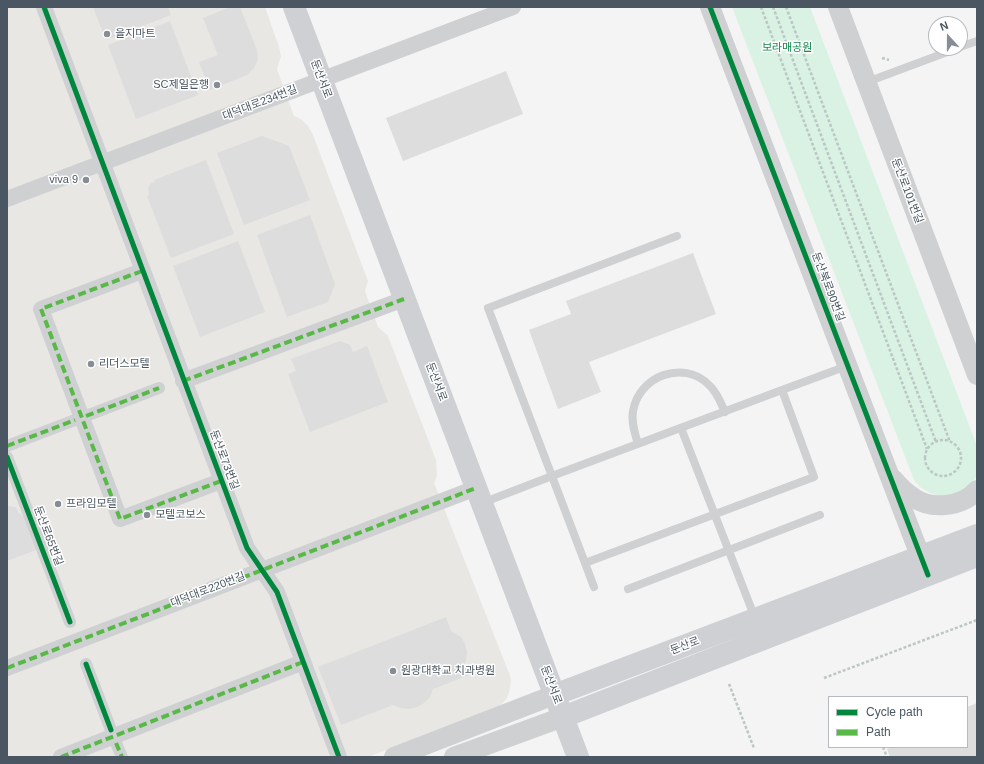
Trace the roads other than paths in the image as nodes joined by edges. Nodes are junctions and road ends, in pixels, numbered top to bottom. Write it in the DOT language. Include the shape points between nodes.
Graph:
graph roads {
  1 [pos="44,7"];
  2 [pos="294,7"];
  3 [pos="513,7"];
  4 [pos="710,7"];
  5 [pos="838,7"];
  6 [pos="937,56"];
  7 [pos="322,80"];
  8 [pos="866,82"];
  9 [pos="102,163"];
  10 [pos="7,199"];
  11 [pos="677,236"];
  12 [pos="142,271"];
  13 [pos="404,299"];
  14 [pos="847,365"];
  15 [pos="977,375"];
  16 [pos="183,381"];
  17 [pos="159,388"];
  18 [pos="782,390"];
  19 [pos="725,412"];
  20 [pos="681,428"];
  21 [pos="638,444"];
  22 [pos="7,446"];
  23 [pos="7,457"];
  24 [pos="552,476"];
  25 [pos="890,476"];
  26 [pos="222,481"];
  27 [pos="977,490"];
  28 [pos="479,496"];
  29 [pos="715,514"];
  30 [pos="820,515"];
  31 [pos="977,535"];
  32 [pos="729,550"];
  33 [pos="977,556"];
  34 [pos="585,563"];
  35 [pos="924,566"];
  36 [pos="262,570"];
  37 [pos="594,587"];
  38 [pos="628,589"];
  39 [pos="755,619"];
  40 [pos="70,622"];
  41 [pos="303,662"];
  42 [pos="86,664"];
  43 [pos="7,668"];
  44 [pos="554,695"];
  45 [pos="562,716"];
  46 [pos="111,730"];
  47 [pos="116,743"];
  48 [pos="61,757"];
  49 [pos="122,757"];
  50 [pos="340,757"];
  51 [pos="394,757"];
  52 [pos="454,757"];
  53 [pos="578,757"];
  1 -- 9 [label="street, 둔산로73번길"];
  2 -- 7 [label="main road, 둔산서로"];
  3 -- 7 [label="street, 대덕대로234번길"];
  4 -- 14 [label="street, 둔산북로90번길"];
  5 -- 8 [label="street, 둔산로101번길"];
  6 -- 8 [label="lane"];
  7 -- 9 [label="street, 대덕대로234번길"];
  7 -- 13 [label="main road, 둔산서로"];
  8 -- 15 [label="street, 둔산로101번길"];
  9 -- 10 [label="street, 대덕대로234번길"];
  9 -- 12 [label="street, 둔산로73번길"];
  11 -- 24 [label="lane" via="488,308"];
  12 -- 16 [label="street, 둔산로73번길"];
  12 -- 26 [label="street" via="41,309 120,519"];
  13 -- 16 [label="street"];
  13 -- 28 [label="main road, 둔산서로"];
  14 -- 18 [label="lane"];
  14 -- 25 [label="street, 둔산북로90번길"];
  16 -- 26 [label="street, 둔산로73번길"];
  17 -- 22 [label="street"];
  18 -- 19 [label="lane"];
  18 -- 29 [label="lane" via="814,477"];
  19 -- 20 [label="lane"];
  19 -- 21 [label="lane" via="709,385 697,376 682,372 667,373 654,378 636,399 633,412"];
  20 -- 21 [label="lane"];
  20 -- 29 [label="lane"];
  21 -- 24 [label="lane"];
  23 -- 40 [label="street, 둔산로65번길"];
  24 -- 28 [label="lane"];
  24 -- 34 [label="lane"];
  25 -- 27 [label="street" via="902,489 929,504 945,505 960,502"];
  25 -- 35 [label="street, 둔산북로90번길"];
  26 -- 36 [label="street, 둔산로73번길" via="247,548"];
  28 -- 36 [label="street, 대덕대로220번길"];
  28 -- 44 [label="main road, 둔산서로"];
  29 -- 32 [label="lane"];
  29 -- 34 [label="lane"];
  30 -- 32 [label="lane"];
  31 -- 35 [label="main road, 둔산로"];
  32 -- 38 [label="lane"];
  32 -- 39 [label="lane"];
  33 -- 35 [label="main road, 둔산로"];
  34 -- 37 [label="lane"];
  35 -- 39 [label="main road, 둔산로"];
  35 -- 45 [label="main road, 둔산로"];
  36 -- 41 [label="street, 둔산로73번길" via="277,592"];
  36 -- 43 [label="street, 대덕대로220번길"];
  39 -- 44 [label="main road, 둔산로"];
  41 -- 48 [label="street"];
  41 -- 50 [label="street, 둔산로73번길"];
  42 -- 46 [label="street"];
  44 -- 45 [label="main road, 둔산서로"];
  44 -- 51 [label="street, 둔산로"];
  45 -- 52 [label="street, 둔산로"];
  45 -- 53 [label="main road, 둔산서로"];
  47 -- 49 [label="street"];
}
